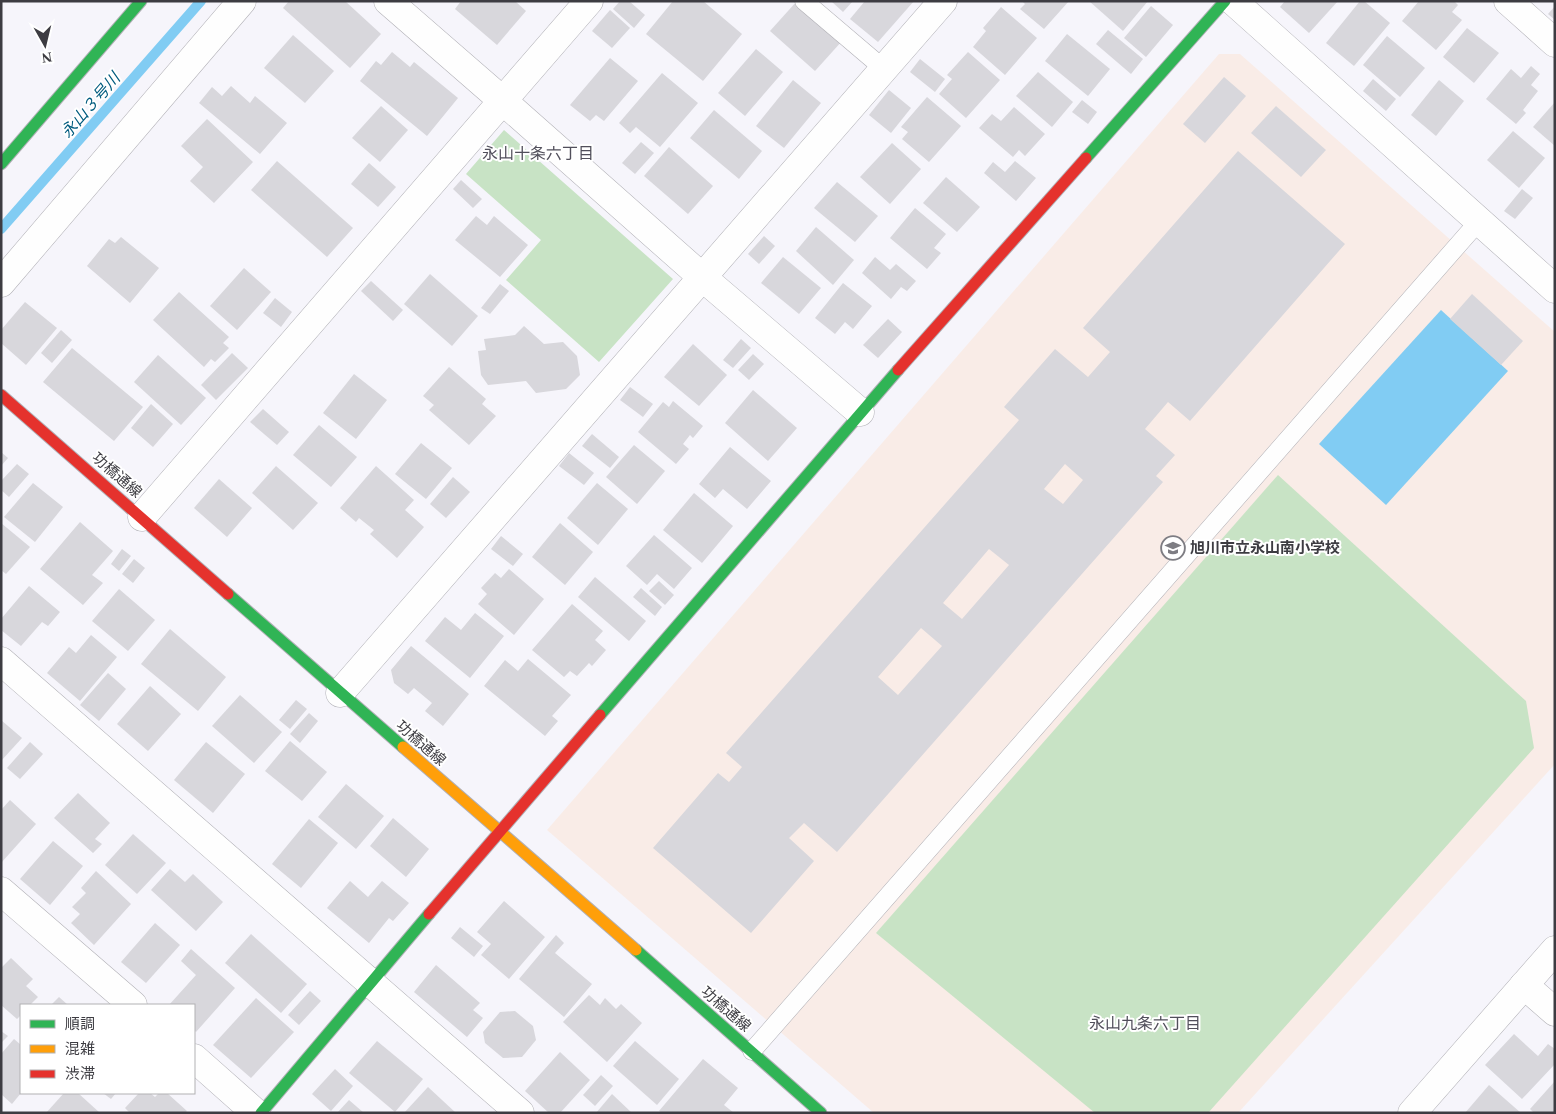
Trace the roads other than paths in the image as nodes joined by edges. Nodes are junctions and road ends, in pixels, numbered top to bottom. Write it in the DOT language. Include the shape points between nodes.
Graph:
graph roads {
  1 [pos="141,1"];
  2 [pos="242,1"];
  3 [pos="388,1"];
  4 [pos="589,1"];
  5 [pos="804,1"];
  6 [pos="943,1"];
  7 [pos="1225,1"];
  8 [pos="1233,1"];
  9 [pos="1508,1"];
  10 [pos="1555,43"];
  11 [pos="884,69"];
  12 [pos="503,100"];
  13 [pos="1,164"];
  14 [pos="1479,221"];
  15 [pos="702,277"];
  16 [pos="1,283"];
  17 [pos="1555,289"];
  18 [pos="1,395"];
  19 [pos="860,412"];
  20 [pos="142,518"];
  21 [pos="1,661"];
  22 [pos="340,694"];
  23 [pos="501,831"];
  24 [pos="1,891"];
  25 [pos="1555,950"];
  26 [pos="370,982"];
  27 [pos="1524,985"];
  28 [pos="132,1004"];
  29 [pos="1555,1012"];
  30 [pos="752,1051"];
  31 [pos="195,1059"];
  32 [pos="256,1113"];
  33 [pos="261,1113"];
  34 [pos="520,1113"];
  35 [pos="821,1113"];
  36 [pos="1412,1113"];
  1 -- 13 [label="street"];
  2 -- 16 [label="street"];
  3 -- 12 [label="street"];
  4 -- 12 [label="street"];
  5 -- 11 [label="lane"];
  6 -- 11 [label="street"];
  7 -- 19 [label="street"];
  8 -- 14 [label="street"];
  9 -- 10 [label="street"];
  11 -- 15 [label="street"];
  12 -- 15 [label="street"];
  12 -- 20 [label="street"];
  14 -- 17 [label="street"];
  14 -- 30 [label="lane"];
  15 -- 19 [label="street"];
  15 -- 22 [label="street"];
  18 -- 20 [label="street, 功橋通線"];
  19 -- 23 [label="street"];
  20 -- 22 [label="street, 功橋通線"];
  21 -- 26 [label="street"];
  22 -- 23 [label="street, 功橋通線"];
  23 -- 26 [label="street"];
  23 -- 30 [label="street, 功橋通線"];
  24 -- 28 [label="street"];
  25 -- 27 [label="street"];
  26 -- 33 [label="street"];
  26 -- 34 [label="street"];
  27 -- 29 [label="street"];
  27 -- 36 [label="street"];
  30 -- 35 [label="street, 功橋通線"];
  31 -- 32 [label="street"];
}
